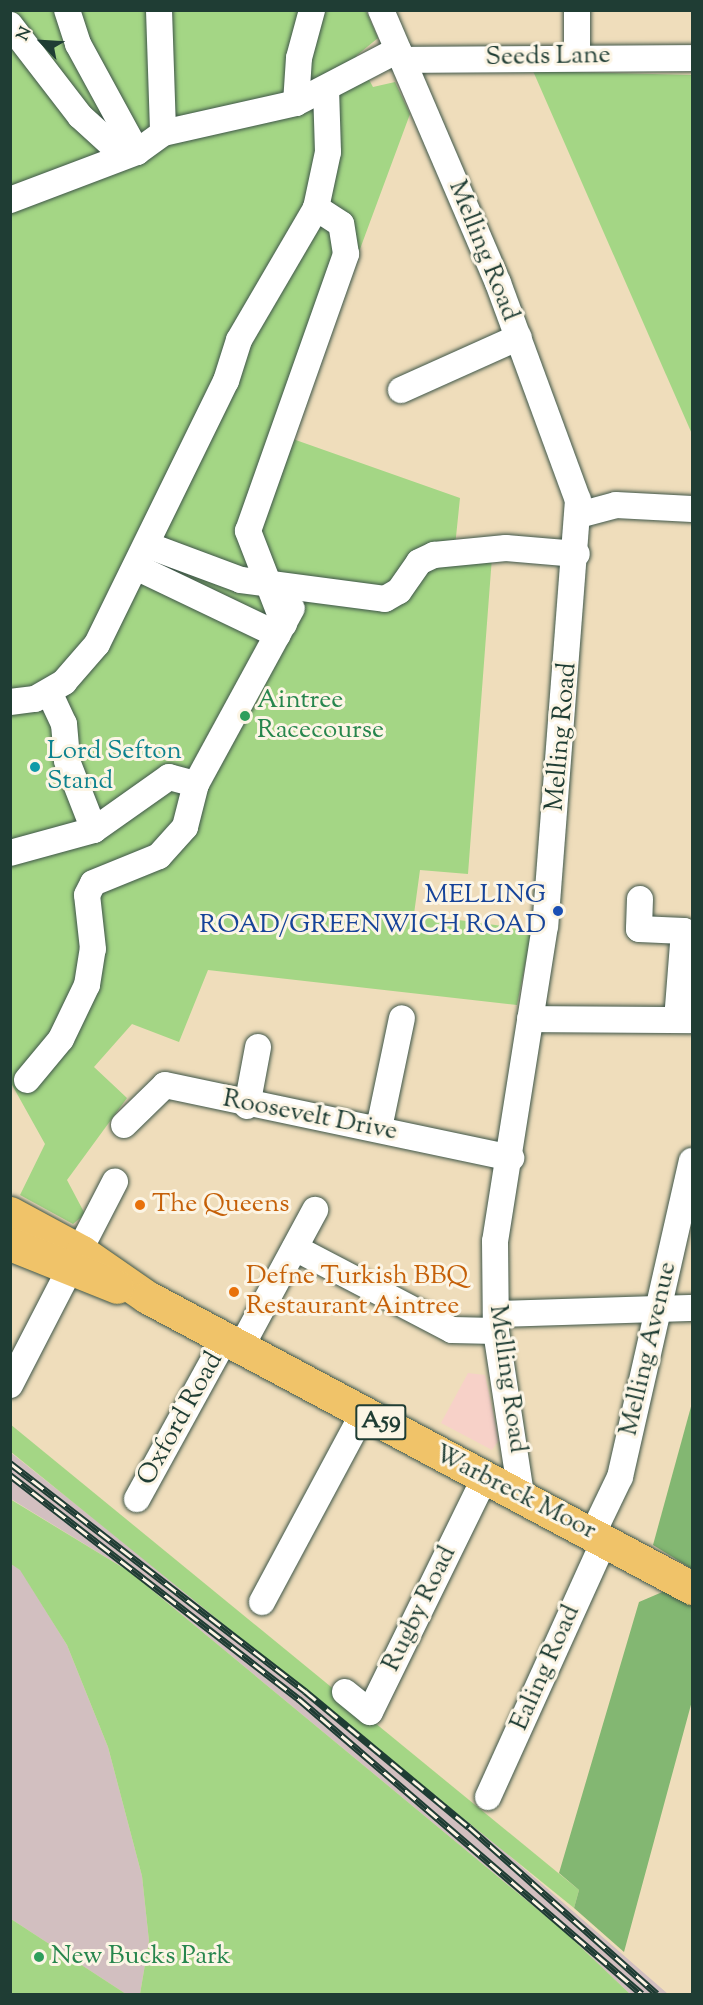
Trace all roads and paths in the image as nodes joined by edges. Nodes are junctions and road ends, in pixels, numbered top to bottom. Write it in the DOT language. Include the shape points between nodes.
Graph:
graph roads {
  1 [pos="67,10"];
  2 [pos="159,10"];
  3 [pos="312,10"];
  4 [pos="381,10"];
  5 [pos="577,10"];
  6 [pos="10,25"];
  7 [pos="401,55"];
  8 [pos="577,56"];
  9 [pos="693,58"];
  10 [pos="326,89"];
  11 [pos="296,103"];
  12 [pos="163,133"];
  13 [pos="130,154"];
  14 [pos="10,200"];
  15 [pos="316,208"];
  16 [pos="519,337"];
  17 [pos="401,390"];
  18 [pos="693,509"];
  19 [pos="579,515"];
  20 [pos="577,554"];
  21 [pos="141,556"];
  22 [pos="268,583"];
  23 [pos="303,588"];
  24 [pos="281,630"];
  25 [pos="49,692"];
  26 [pos="10,702"];
  27 [pos="196,784"];
  28 [pos="94,830"];
  29 [pos="10,853"];
  30 [pos="640,899"];
  31 [pos="688,931"];
  32 [pos="402,1018"];
  33 [pos="530,1019"];
  34 [pos="685,1020"];
  35 [pos="258,1047"];
  36 [pos="27,1080"];
  37 [pos="247,1106"];
  38 [pos="124,1125"];
  39 [pos="379,1128"];
  40 [pos="511,1158"];
  41 [pos="693,1161"];
  42 [pos="116,1182"];
  43 [pos="315,1210"];
  44 [pos="10,1213"];
  45 [pos="10,1244"];
  46 [pos="295,1248"];
  47 [pos="77,1262"];
  48 [pos="660,1308"];
  49 [pos="693,1308"];
  50 [pos="496,1322"];
  51 [pos="233,1343"];
  52 [pos="10,1385"];
  53 [pos="364,1412"];
  54 [pos="485,1477"];
  55 [pos="521,1495"];
  56 [pos="137,1499"];
  57 [pos="599,1536"];
  58 [pos="693,1588"];
  59 [pos="262,1602"];
  60 [pos="345,1692"];
  61 [pos="488,1797"];
  1 -- 13 [label="street" via="78,44"];
  2 -- 12 [label="street"];
  3 -- 11 [label="street" via="298,58"];
  4 -- 7 [label="street, Melling Road"];
  5 -- 8 [label="street"];
  6 -- 13 [label="street" via="80,116"];
  7 -- 8 [label="street, Seeds Lane"];
  7 -- 10 [label="street"];
  7 -- 16 [label="street, Melling Road"];
  8 -- 9 [label="street, Seeds Lane"];
  10 -- 11 [label="street"];
  10 -- 15 [label="street" via="328,152"];
  11 -- 12 [label="street"];
  12 -- 13 [label="street"];
  13 -- 14 [label="street"];
  15 -- 21 [label="street" via="239,340 226,381"];
  15 -- 22 [label="street" via="341,224 346,254 248,531"];
  16 -- 17 [label="street"];
  16 -- 19 [label="street, Melling Road" via="575,485"];
  18 -- 19 [label="street" via="616,506"];
  19 -- 20 [label="street, Melling Road"];
  20 -- 23 [label="street" via="506,548 434,555 419,562 399,591 385,599"];
  20 -- 33 [label="street, Melling Road" via="545,926"];
  21 -- 22 [label="street"];
  21 -- 24 [label="street"];
  21 -- 25 [label="street" via="88,658"];
  22 -- 23 [label="street"];
  22 -- 24 [label="street"];
  23 -- 24 [label="street"];
  24 -- 27 [label="street"];
  25 -- 26 [label="street"];
  25 -- 28 [label="street" via="64,724 67,761"];
  27 -- 28 [label="street" via="169,777"];
  27 -- 36 [label="street" via="186,826 159,856 93,883 87,895 93,949 87,985 61,1039"];
  28 -- 29 [label="street"];
  30 -- 31 [label="street" via="639,929"];
  31 -- 34 [label="street"];
  32 -- 39 [label="street"];
  33 -- 34 [label="street"];
  33 -- 40 [label="street, Melling Road"];
  35 -- 37 [label="street"];
  37 -- 38 [label="street, Roosevelt Drive" via="165,1085"];
  37 -- 39 [label="street, Roosevelt Drive"];
  39 -- 40 [label="street, Roosevelt Drive"];
  40 -- 50 [label="street, Melling Road" via="495,1241"];
  41 -- 48 [label="street, Melling Avenue"];
  42 -- 47 [label="street"];
  43 -- 46 [label="street, Oxford Road"];
  44 -- 47 [label="highway, Warbreck Moor / A59"];
  45 -- 47 [label="highway, Warbreck Moor / A59"];
  46 -- 50 [label="street" via="452,1330"];
  46 -- 51 [label="street, Oxford Road" via="274,1287"];
  47 -- 51 [label="highway, Warbreck Moor / A59"];
  47 -- 52 [label="street"];
  48 -- 49 [label="street"];
  48 -- 50 [label="street"];
  48 -- 57 [label="street, Melling Avenue" via="620,1477"];
  50 -- 55 [label="street, Melling Road"];
  51 -- 53 [label="highway, Warbreck Moor / A59"];
  51 -- 56 [label="street, Oxford Road"];
  53 -- 54 [label="highway, Warbreck Moor / A59"];
  53 -- 59 [label="street"];
  54 -- 55 [label="highway, Warbreck Moor / A59"];
  54 -- 60 [label="street, Rugby Road" via="370,1712"];
  55 -- 57 [label="highway, Warbreck Moor / A59"];
  57 -- 58 [label="highway, Warbreck Moor / A59"];
  57 -- 61 [label="street, Ealing Road"];
}
